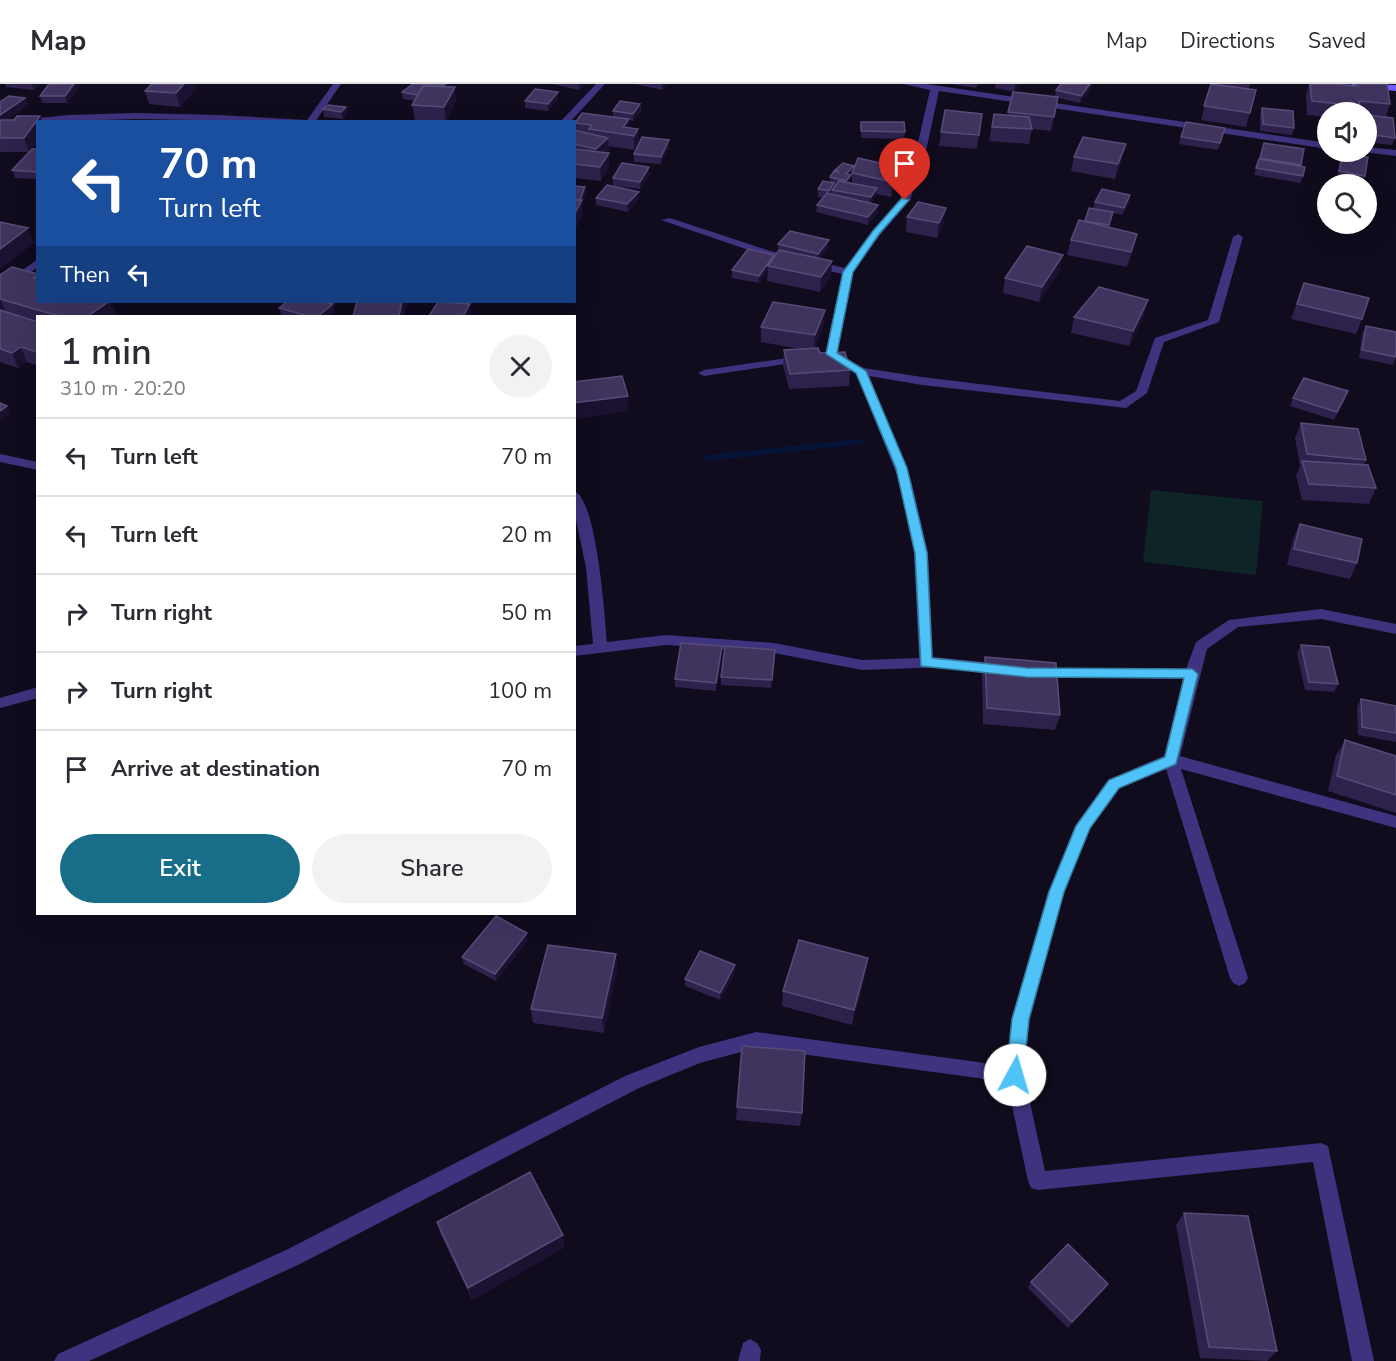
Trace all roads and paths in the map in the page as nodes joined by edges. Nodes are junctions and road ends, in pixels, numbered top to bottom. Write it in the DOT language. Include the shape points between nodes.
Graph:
graph roads {
  1 [pos="338,84"];
  2 [pos="601,84"];
  3 [pos="906,84"];
  4 [pos="1355,84"];
  5 [pos="1396,84"];
  6 [pos="935,88"];
  7 [pos="1396,88"];
  8 [pos="152,118"];
  9 [pos="218,119"];
  10 [pos="47,120"];
  11 [pos="247,120"];
  12 [pos="311,120"];
  13 [pos="566,120"];
  14 [pos="36,121"];
  15 [pos="0,125"];
  16 [pos="1317,144"];
  17 [pos="1377,151"];
  18 [pos="1396,153"];
  19 [pos="666,220"];
  20 [pos="1238,237"];
  21 [pos="36,264"];
  22 [pos="848,272"];
  23 [pos="0,291"];
  24 [pos="820,356"];
  25 [pos="861,371"];
  26 [pos="704,373"];
  27 [pos="0,458"];
  28 [pos="36,466"];
  29 [pos="576,498"];
  30 [pos="1396,629"];
  31 [pos="600,648"];
  32 [pos="576,651"];
  33 [pos="926,663"];
  34 [pos="1192,674"];
  35 [pos="36,693"];
  36 [pos="0,703"];
  37 [pos="1171,760"];
  38 [pos="1396,822"];
  39 [pos="1239,978"];
  40 [pos="1015,1075"];
  41 [pos="65,1361"];
  42 [pos="1363,1361"];
  1 -- 12 [label="street"];
  2 -- 13 [label="street"];
  3 -- 6 [label="street"];
  4 -- 7 [label="main road"];
  5 -- 7 [label="street"];
  6 -- 16 [label="street"];
  6 -- 22 [label="street" via="920,160 905,200"];
  8 -- 9 [label="street"];
  8 -- 10 [label="street"];
  9 -- 11 [label="street"];
  14 -- 15 [label="street"];
  17 -- 18 [label="street"];
  19 -- 22 [label="street" via="767,252"];
  20 -- 25 [label="street" via="1213,322 1159,340 1141,393 1122,405"];
  21 -- 23 [label="street"];
  22 -- 24 [label="street"];
  24 -- 25 [label="street"];
  24 -- 26 [label="street"];
  25 -- 33 [label="street" via="901,468 921,553"];
  27 -- 28 [label="street"];
  29 -- 31 [label="street" via="591,561"];
  30 -- 34 [label="street" via="1321,614 1234,622 1201,646"];
  31 -- 32 [label="street"];
  31 -- 33 [label="street" via="666,640 774,648 862,665"];
  33 -- 34 [label="street" via="1022,672"];
  34 -- 37 [label="street"];
  35 -- 36 [label="street"];
  37 -- 38 [label="street"];
  37 -- 39 [label="street"];
  37 -- 40 [label="street" via="1114,784 1083,826 1056,892 1021,1019"];
  40 -- 41 [label="street" via="756,1040 699,1055 632,1082 293,1257"];
  40 -- 42 [label="street" via="1038,1181 1321,1152"];
}
